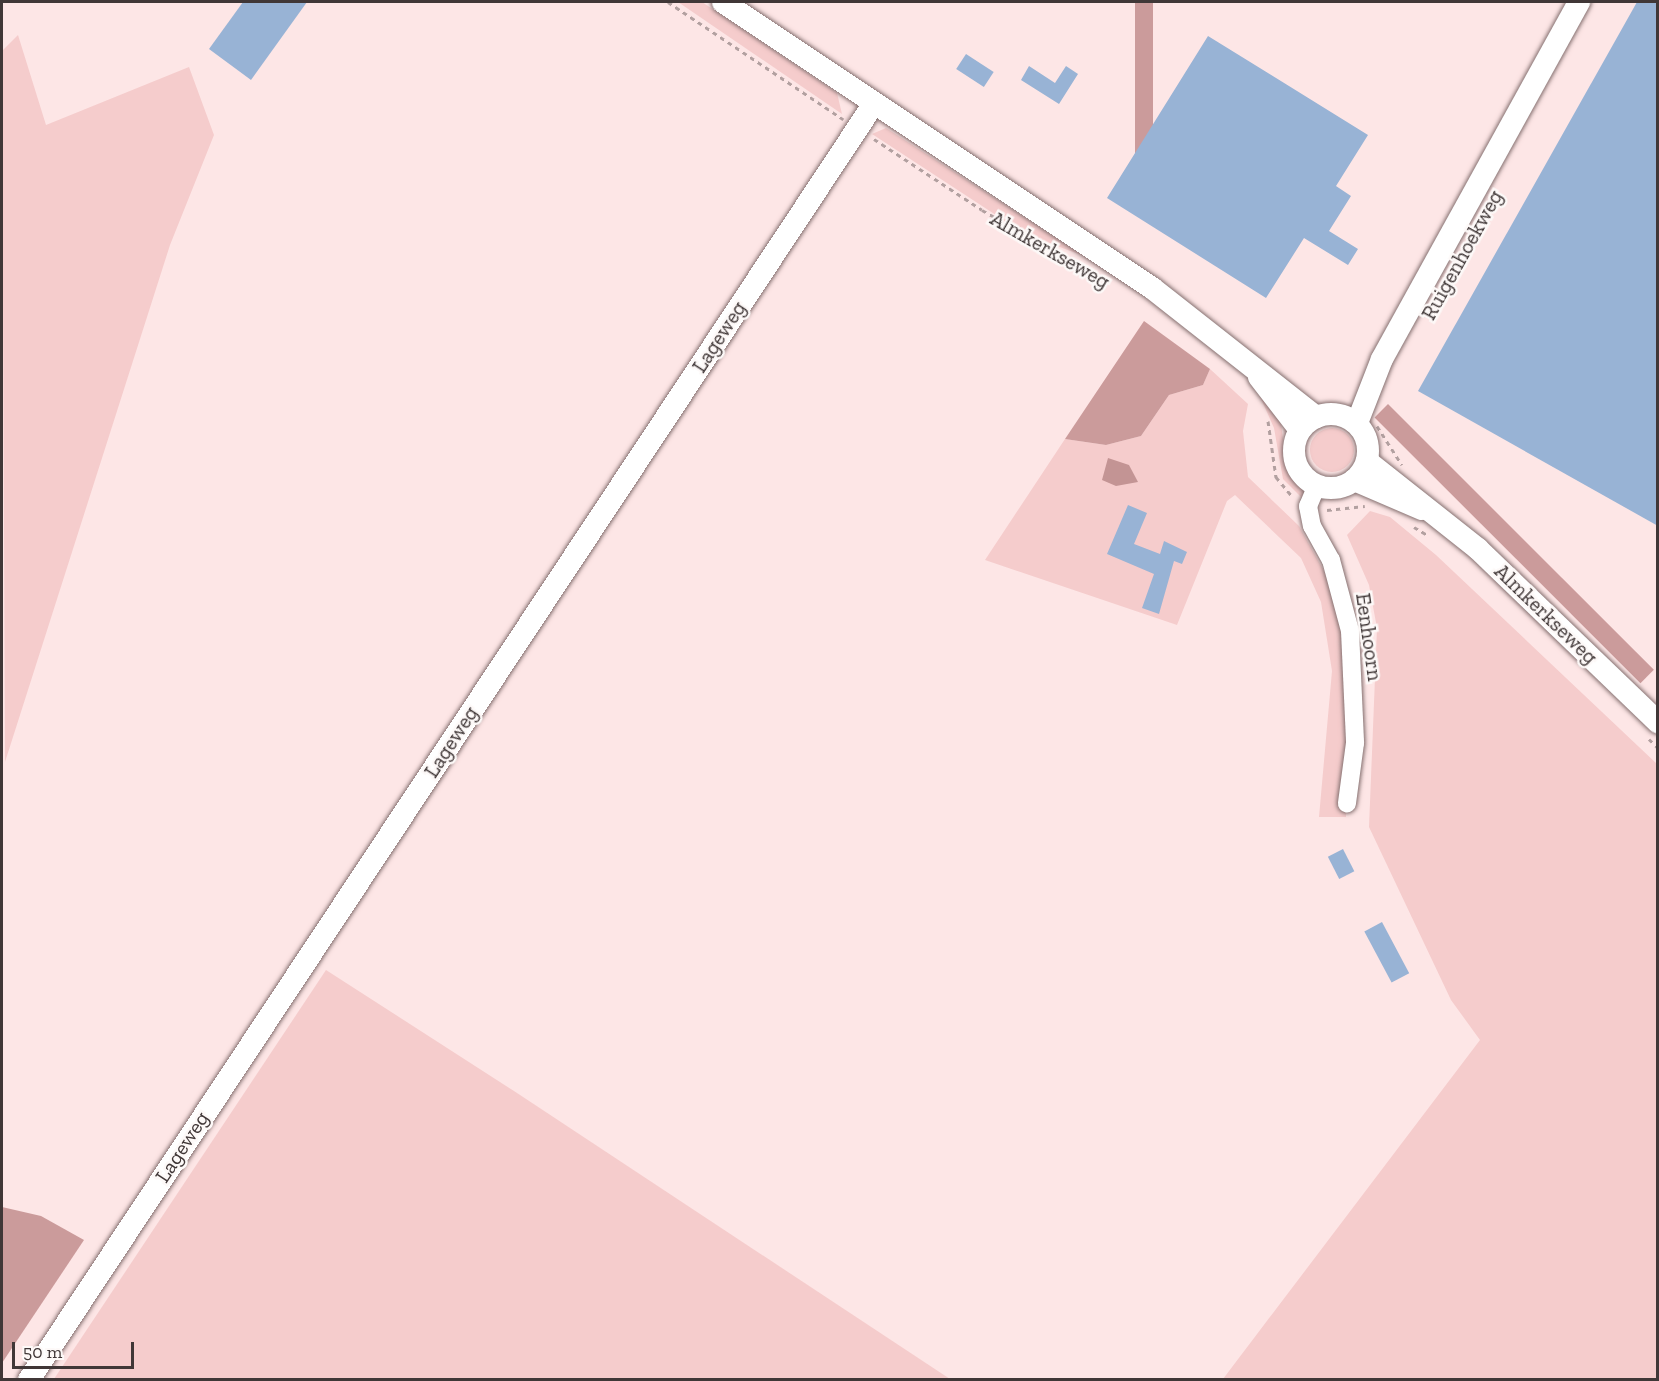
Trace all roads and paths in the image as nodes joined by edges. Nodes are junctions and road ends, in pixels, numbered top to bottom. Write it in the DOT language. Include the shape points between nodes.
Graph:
graph roads {
  1 [pos="668,2"];
  2 [pos="723,2"];
  3 [pos="1579,2"];
  4 [pos="873,105"];
  5 [pos="857,128"];
  6 [pos="1081,266"];
  7 [pos="1266,415"];
  8 [pos="1358,420"];
  9 [pos="1308,423"];
  10 [pos="1367,461"];
  11 [pos="1354,480"];
  12 [pos="1317,485"];
  13 [pos="1389,496"];
  14 [pos="1308,506"];
  15 [pos="1658,722"];
  16 [pos="1347,802"];
  17 [pos="29,1380"];
  1 -- 5 [label="path, Almkerkseweg"];
  2 -- 4 [label="street, Almkerkseweg"];
  3 -- 8 [label="street, Ruigenhoekweg" via="1382,359 1363,377"];
  4 -- 5 [label="street, Lageweg"];
  4 -- 9 [label="street, Almkerkseweg" via="1152,288 1253,368"];
  5 -- 6 [label="path, Almkerkseweg" via="982,210"];
  5 -- 17 [label="street, Lageweg"];
  7 -- 14 [label="path" via="1276,477 1290,496"];
  8 -- 9 [label="street"];
  8 -- 10 [label="street" via="1367,441"];
  8 -- 13 [label="path" via="1402,462"];
  9 -- 12 [label="street" via="1296,461"];
  10 -- 11 [label="street"];
  10 -- 13 [label="street, Almkerkseweg"];
  11 -- 12 [label="street" via="1336,488"];
  11 -- 13 [label="street, Almkerkseweg"];
  12 -- 14 [label="street"];
  13 -- 14 [label="path"];
  13 -- 15 [label="street, Almkerkseweg" via="1428,512 1478,549"];
  14 -- 16 [label="street, Eenhoorn" via="1350,631 1355,743"];
}
